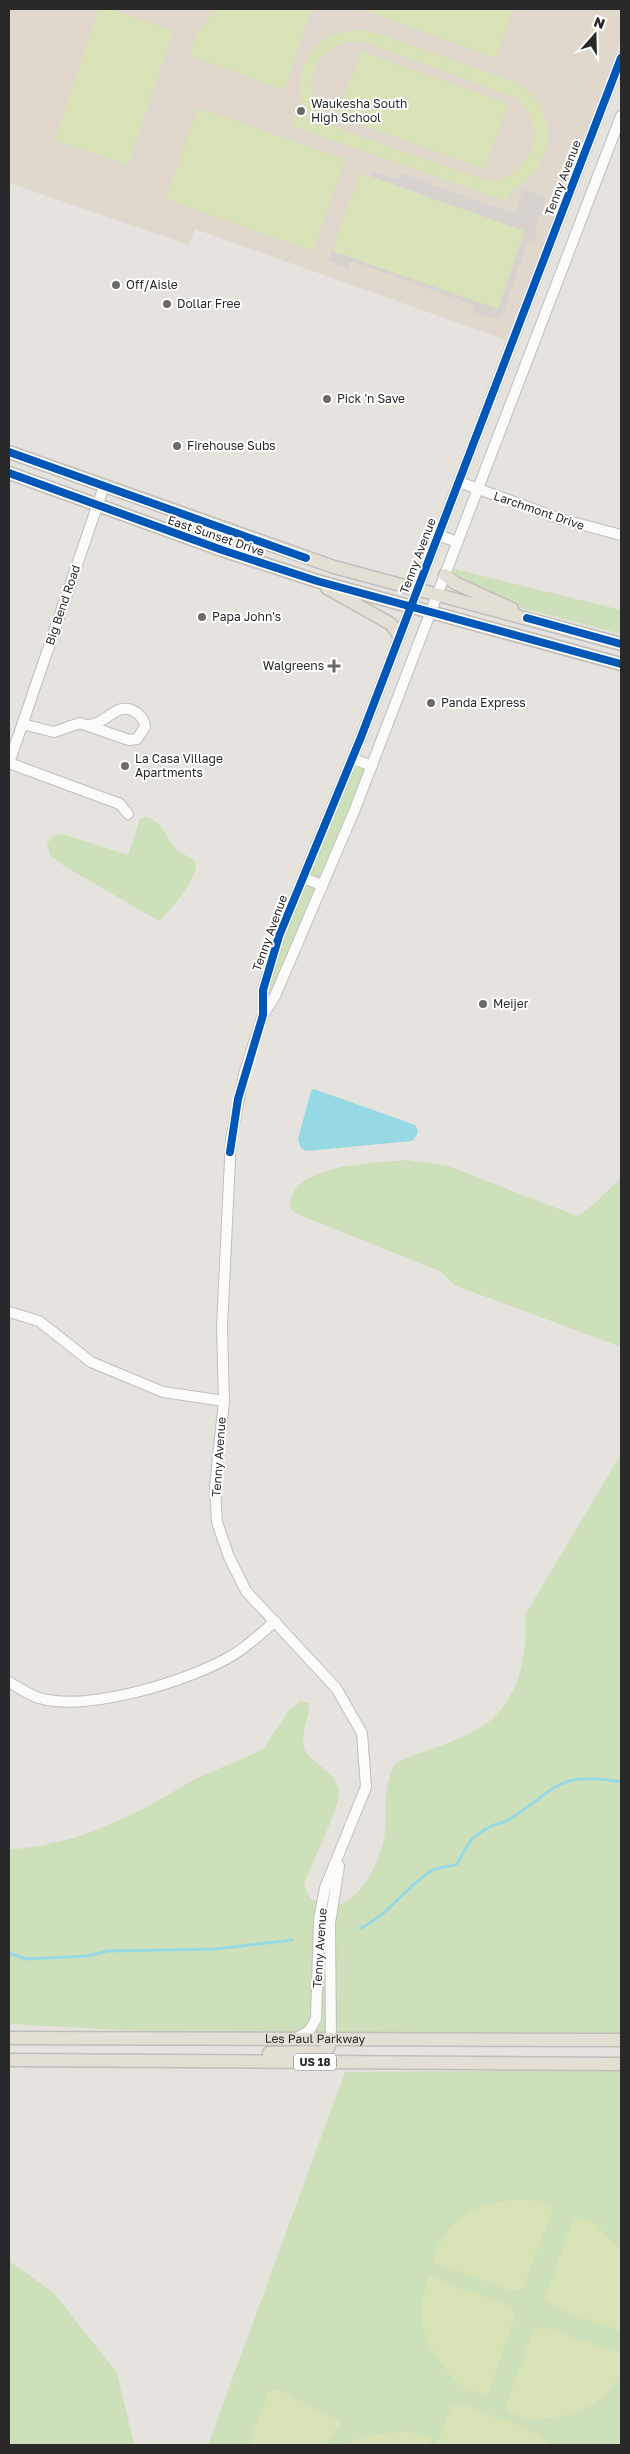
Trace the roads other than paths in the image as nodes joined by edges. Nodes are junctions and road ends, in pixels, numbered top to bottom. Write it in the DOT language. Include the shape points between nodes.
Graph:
graph roads {
  1 [pos="621,58"];
  2 [pos="621,116"];
  3 [pos="9,452"];
  4 [pos="9,473"];
  5 [pos="459,482"];
  6 [pos="104,486"];
  7 [pos="478,489"];
  8 [pos="97,505"];
  9 [pos="438,535"];
  10 [pos="621,535"];
  11 [pos="457,542"];
  12 [pos="445,575"];
  13 [pos="316,581"];
  14 [pos="417,590"];
  15 [pos="437,595"];
  16 [pos="410,608"];
  17 [pos="430,614"];
  18 [pos="527,618"];
  19 [pos="399,635"];
  20 [pos="621,644"];
  21 [pos="621,664"];
  22 [pos="22,724"];
  23 [pos="90,725"];
  24 [pos="353,758"];
  25 [pos="9,763"];
  26 [pos="372,766"];
  27 [pos="128,814"];
  28 [pos="303,878"];
  29 [pos="322,885"];
  30 [pos="263,1015"];
  31 [pos="9,1312"];
  32 [pos="224,1401"];
  33 [pos="275,1621"];
  34 [pos="9,1682"];
  35 [pos="341,1850"];
  36 [pos="9,2038"];
  37 [pos="294,2039"];
  38 [pos="331,2040"];
  39 [pos="621,2040"];
  40 [pos="9,2060"];
  41 [pos="120,2061"];
  42 [pos="621,2064"];
  1 -- 5 [label="street, Tenny Avenue"];
  2 -- 7 [label="street, Tenny Avenue"];
  3 -- 6 [label="main road, East Sunset Drive"];
  4 -- 8 [label="main road, East Sunset Drive"];
  5 -- 7 [label="street, Larchmont Drive"];
  5 -- 9 [label="street, Tenny Avenue"];
  6 -- 8 [label="street, Big Bend Road"];
  6 -- 14 [label="main road, East Sunset Drive" via="306,558"];
  7 -- 10 [label="street, Larchmont Drive" via="561,519"];
  7 -- 11 [label="street, Tenny Avenue"];
  8 -- 13 [label="main road, East Sunset Drive"];
  8 -- 22 [label="street, Big Bend Road"];
  9 -- 11 [label="street"];
  9 -- 14 [label="street, Tenny Avenue"];
  11 -- 12 [label="street, Tenny Avenue"];
  12 -- 15 [label="street, Tenny Avenue"];
  12 -- 18 [label="main road"];
  13 -- 16 [label="main road, East Sunset Drive"];
  13 -- 19 [label="main road" via="391,624"];
  14 -- 15 [label="main road, East Sunset Drive"];
  14 -- 16 [label="street, Tenny Avenue"];
  15 -- 17 [label="street, Tenny Avenue"];
  15 -- 18 [label="main road, East Sunset Drive"];
  16 -- 17 [label="main road, East Sunset Drive"];
  16 -- 19 [label="street, Tenny Avenue"];
  17 -- 21 [label="main road, East Sunset Drive"];
  17 -- 26 [label="street, Tenny Avenue"];
  18 -- 20 [label="main road, East Sunset Drive"];
  19 -- 24 [label="street, Tenny Avenue"];
  22 -- 23 [label="street" via="54,732 75,724"];
  22 -- 25 [label="street, Big Bend Road"];
  23 -- 23 [label="street" via="129,740 137,738 145,727 140,715 126,708"];
  24 -- 26 [label="street"];
  24 -- 28 [label="street, Tenny Avenue"];
  25 -- 27 [label="street, Big Bend Road" via="120,804"];
  26 -- 29 [label="street, Tenny Avenue"];
  28 -- 29 [label="street"];
  28 -- 30 [label="street, Tenny Avenue" via="270,963 263,990"];
  29 -- 30 [label="street, Tenny Avenue" via="275,996"];
  30 -- 32 [label="street, Tenny Avenue" via="238,1099 231,1145 222,1327"];
  31 -- 32 [label="street" via="39,1321 90,1362 163,1392"];
  32 -- 33 [label="street, Tenny Avenue" via="215,1486 217,1522 229,1557 246,1590"];
  33 -- 34 [label="street" via="233,1655 184,1676 133,1692 82,1702 39,1698"];
  33 -- 35 [label="street, Tenny Avenue" via="336,1688 362,1733 366,1787"];
  35 -- 37 [label="street, Tenny Avenue" via="325,1888 319,1920 316,2019 309,2031"];
  35 -- 38 [label="street, Tenny Avenue" via="330,1923"];
  36 -- 37 [label="main road, Les Paul Parkway / US 18"];
  37 -- 38 [label="main road, Les Paul Parkway / US 18"];
  38 -- 39 [label="main road, Les Paul Parkway / US 18"];
  38 -- 41 [label="main road" via="323,2052 181,2054"];
  40 -- 41 [label="main road, Les Paul Parkway / US 18"];
  41 -- 42 [label="main road, Les Paul Parkway / US 18"];
}
